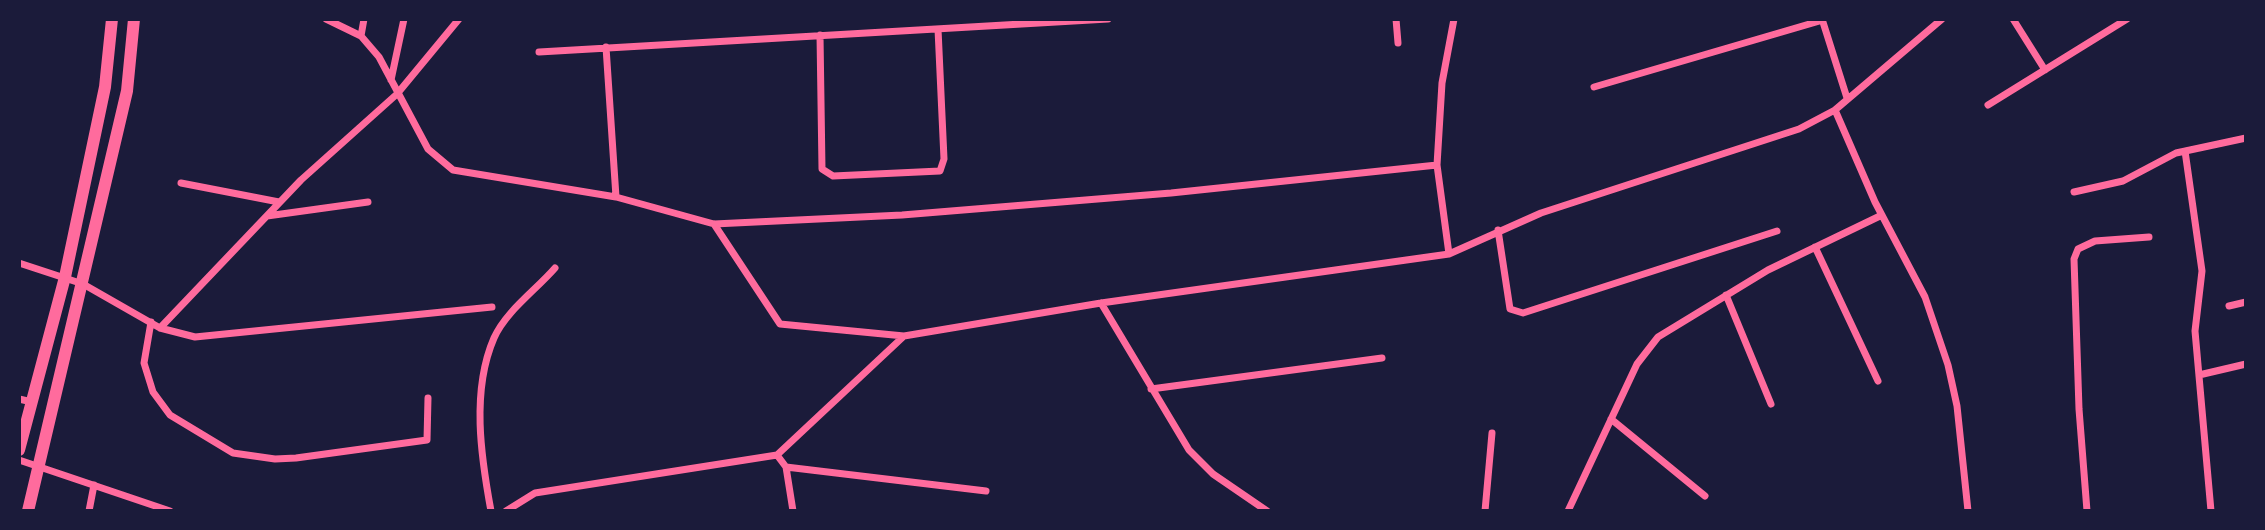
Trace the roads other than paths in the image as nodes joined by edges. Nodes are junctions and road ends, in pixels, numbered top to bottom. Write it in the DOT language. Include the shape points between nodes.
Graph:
graph roads {
  1 [pos="112,19"];
  2 [pos="134,19"];
  3 [pos="326,19"];
  4 [pos="364,19"];
  5 [pos="404,19"];
  6 [pos="459,19"];
  7 [pos="926,19"];
  8 [pos="1108,19"];
  9 [pos="1396,19"];
  10 [pos="1454,19"];
  11 [pos="1942,19"];
  12 [pos="2013,19"];
  13 [pos="2127,19"];
  14 [pos="1823,20"];
  15 [pos="1009,22"];
  16 [pos="1933,22"];
  17 [pos="926,29"];
  18 [pos="938,29"];
  19 [pos="821,35"];
  20 [pos="361,36"];
  21 [pos="1398,43"];
  22 [pos="606,47"];
  23 [pos="539,52"];
  24 [pos="2045,70"];
  25 [pos="390,80"];
  26 [pos="1594,87"];
  27 [pos="397,94"];
  28 [pos="1847,98"];
  29 [pos="1988,105"];
  30 [pos="1835,110"];
  31 [pos="2246,138"];
  32 [pos="2185,151"];
  33 [pos="1437,164"];
  34 [pos="181,183"];
  35 [pos="2074,192"];
  36 [pos="616,197"];
  37 [pos="279,202"];
  38 [pos="368,202"];
  39 [pos="1882,215"];
  40 [pos="266,216"];
  41 [pos="714,224"];
  42 [pos="1498,230"];
  43 [pos="1777,231"];
  44 [pos="2149,237"];
  45 [pos="1815,247"];
  46 [pos="1449,254"];
  47 [pos="19,263"];
  48 [pos="555,268"];
  49 [pos="65,277"];
  50 [pos="83,284"];
  51 [pos="1726,295"];
  52 [pos="2246,302"];
  53 [pos="1101,303"];
  54 [pos="2229,306"];
  55 [pos="492,307"];
  56 [pos="151,323"];
  57 [pos="160,328"];
  58 [pos="904,336"];
  59 [pos="1382,358"];
  60 [pos="2246,364"];
  61 [pos="2199,375"];
  62 [pos="1878,381"];
  63 [pos="1151,389"];
  64 [pos="428,398"];
  65 [pos="26,400"];
  66 [pos="1771,404"];
  67 [pos="1611,419"];
  68 [pos="1492,433"];
  69 [pos="19,450"];
  70 [pos="777,455"];
  71 [pos="19,460"];
  72 [pos="38,466"];
  73 [pos="786,467"];
  74 [pos="94,485"];
  75 [pos="986,491"];
  76 [pos="1705,496"];
  77 [pos="28,511"];
  78 [pos="89,511"];
  79 [pos="170,511"];
  80 [pos="491,511"];
  81 [pos="506,511"];
  82 [pos="793,511"];
  83 [pos="1267,511"];
  84 [pos="1485,511"];
  85 [pos="1568,511"];
  86 [pos="1968,511"];
  87 [pos="2087,511"];
  88 [pos="2211,511"];
  1 -- 49 [label="main road" via="105,87"];
  2 -- 50 [label="main road" via="127,90"];
  3 -- 20 [label="street"];
  4 -- 20 [label="street"];
  5 -- 25 [label="street"];
  6 -- 27 [label="street"];
  7 -- 17 [label="street"];
  8 -- 15 [label="street"];
  9 -- 21 [label="street"];
  10 -- 33 [label="street" via="1441,83"];
  11 -- 16 [label="street"];
  12 -- 24 [label="street"];
  13 -- 24 [label="street"];
  14 -- 26 [label="street"];
  14 -- 28 [label="street"];
  15 -- 18 [label="street"];
  16 -- 28 [label="street"];
  17 -- 18 [label="street"];
  17 -- 19 [label="street"];
  18 -- 19 [label="street" via="940,171 833,176 822,169"];
  19 -- 22 [label="street"];
  20 -- 25 [label="street"];
  22 -- 23 [label="street"];
  22 -- 36 [label="street"];
  24 -- 29 [label="street"];
  25 -- 27 [label="street"];
  27 -- 36 [label="street" via="428,149 453,170"];
  27 -- 37 [label="street"];
  28 -- 30 [label="street"];
  30 -- 39 [label="street"];
  30 -- 42 [label="street" via="1798,129"];
  31 -- 32 [label="street"];
  32 -- 35 [label="street" via="2123,181"];
  32 -- 61 [label="street" via="2202,271 2195,331"];
  33 -- 41 [label="street" via="1090,200"];
  33 -- 46 [label="street"];
  34 -- 37 [label="street"];
  36 -- 41 [label="street"];
  37 -- 40 [label="street"];
  38 -- 40 [label="street"];
  39 -- 45 [label="street"];
  39 -- 86 [label="street" via="1925,297 1948,365"];
  40 -- 57 [label="street"];
  41 -- 58 [label="street" via="780,324"];
  42 -- 43 [label="street" via="1510,309 1523,313"];
  42 -- 46 [label="street"];
  44 -- 87 [label="street" via="2095,241 2078,249 2074,260"];
  45 -- 51 [label="street"];
  45 -- 62 [label="street"];
  46 -- 53 [label="street"];
  47 -- 49 [label="street"];
  48 -- 80 [label="street" via="494,338 480,426"];
  49 -- 50 [label="street"];
  49 -- 65 [label="main road"];
  50 -- 56 [label="street"];
  50 -- 72 [label="main road"];
  51 -- 66 [label="street"];
  51 -- 67 [label="street" via="1658,337 1637,364"];
  52 -- 54 [label="street"];
  53 -- 58 [label="street"];
  53 -- 63 [label="street"];
  55 -- 57 [label="street" via="195,337"];
  56 -- 57 [label="street"];
  56 -- 64 [label="street" via="144,363 153,392 170,415 233,453 296,458 427,440"];
  58 -- 70 [label="street"];
  59 -- 63 [label="street"];
  60 -- 61 [label="street"];
  61 -- 88 [label="street"];
  63 -- 83 [label="street" via="1189,450 1213,474"];
  65 -- 69 [label="main road"];
  67 -- 76 [label="street"];
  67 -- 85 [label="street"];
  68 -- 84 [label="street"];
  70 -- 73 [label="street"];
  70 -- 81 [label="street" via="535,493"];
  71 -- 72 [label="street"];
  72 -- 74 [label="street"];
  72 -- 77 [label="main road"];
  73 -- 75 [label="street"];
  73 -- 82 [label="street"];
  74 -- 78 [label="street"];
  74 -- 79 [label="street"];
}
